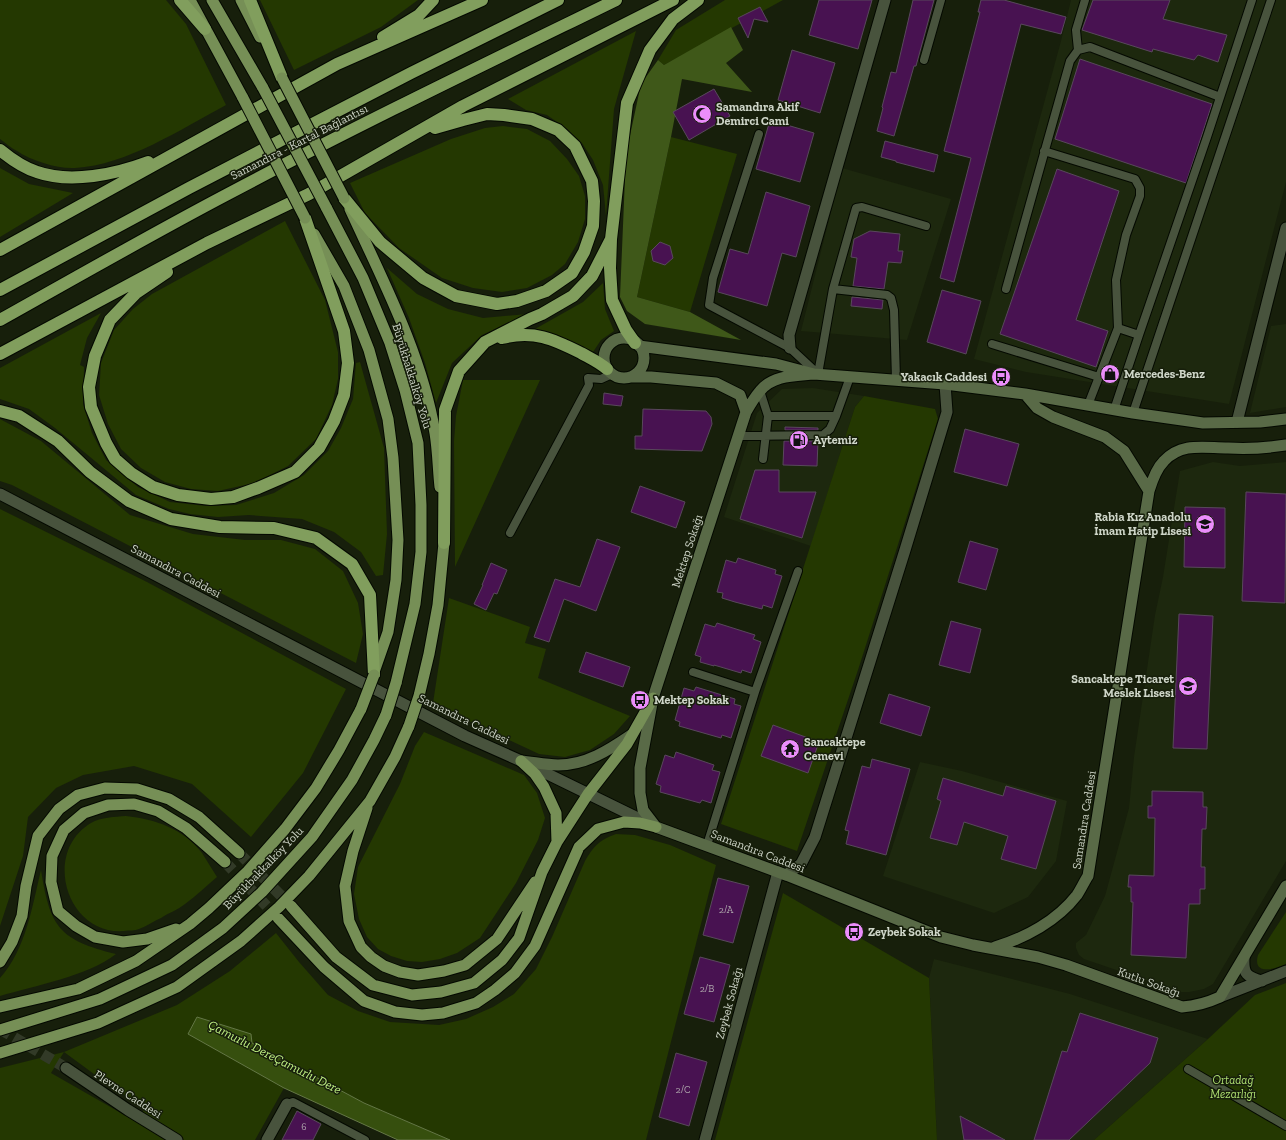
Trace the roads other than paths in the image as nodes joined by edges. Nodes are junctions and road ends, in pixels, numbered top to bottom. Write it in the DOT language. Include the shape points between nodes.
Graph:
graph roads {
  1 [pos="180,0"];
  2 [pos="190,0"];
  3 [pos="212,0"];
  4 [pos="241,0"];
  5 [pos="250,0"];
  6 [pos="433,0"];
  7 [pos="482,0"];
  8 [pos="558,0"];
  9 [pos="616,0"];
  10 [pos="673,0"];
  11 [pos="698,0"];
  12 [pos="885,0"];
  13 [pos="941,0"];
  14 [pos="1085,0"];
  15 [pos="1252,0"];
  16 [pos="1271,0"];
  17 [pos="205,30"];
  18 [pos="1078,50"];
  19 [pos="924,60"];
  20 [pos="337,64"];
  21 [pos="282,78"];
  22 [pos="1220,97"];
  23 [pos="759,134"];
  24 [pos="183,149"];
  25 [pos="0,150"];
  26 [pos="1044,151"];
  27 [pos="381,154"];
  28 [pos="344,198"];
  29 [pos="305,218"];
  30 [pos="926,226"];
  31 [pos="1286,228"];
  32 [pos="611,239"];
  33 [pos="207,243"];
  34 [pos="0,250"];
  35 [pos="833,289"];
  36 [pos="1006,289"];
  37 [pos="0,290"];
  38 [pos="0,320"];
  39 [pos="1118,328"];
  40 [pos="1139,335"];
  41 [pos="485,342"];
  42 [pos="637,344"];
  43 [pos="992,344"];
  44 [pos="790,348"];
  45 [pos="0,354"];
  46 [pos="609,372"];
  47 [pos="816,374"];
  48 [pos="630,377"];
  49 [pos="850,377"];
  50 [pos="1099,377"];
  51 [pos="896,380"];
  52 [pos="945,384"];
  53 [pos="760,391"];
  54 [pos="1025,394"];
  55 [pos="1088,405"];
  56 [pos="1114,410"];
  57 [pos="0,411"];
  58 [pos="746,412"];
  59 [pos="1133,413"];
  60 [pos="768,416"];
  61 [pos="836,416"];
  62 [pos="1286,418"];
  63 [pos="1237,422"];
  64 [pos="738,436"];
  65 [pos="766,436"];
  66 [pos="1286,445"];
  67 [pos="763,459"];
  68 [pos="1148,492"];
  69 [pos="0,494"];
  70 [pos="510,533"];
  71 [pos="444,543"];
  72 [pos="798,571"];
  73 [pos="693,672"];
  74 [pos="374,675"];
  75 [pos="755,692"];
  76 [pos="653,698"];
  77 [pos="631,735"];
  78 [pos="521,761"];
  79 [pos="588,794"];
  80 [pos="370,801"];
  81 [pos="656,827"];
  82 [pos="557,842"];
  83 [pos="707,846"];
  84 [pos="239,853"];
  85 [pos="225,862"];
  86 [pos="542,872"];
  87 [pos="782,874"];
  88 [pos="1286,886"];
  89 [pos="290,906"];
  90 [pos="278,918"];
  91 [pos="190,924"];
  92 [pos="992,948"];
  93 [pos="1244,958"];
  94 [pos="0,962"];
  95 [pos="1286,971"];
  96 [pos="1262,981"];
  97 [pos="1220,997"];
  98 [pos="0,1007"];
  99 [pos="0,1030"];
  100 [pos="0,1052"];
  101 [pos="66,1068"];
  102 [pos="1188,1070"];
  103 [pos="287,1104"];
  104 [pos="1286,1126"];
  105 [pos="177,1140"];
  106 [pos="267,1140"];
  107 [pos="365,1140"];
  108 [pos="705,1140"];
  1 -- 17 [label="highway"];
  2 -- 17 [label="highway"];
  3 -- 99 [label="highway, Büyükbakkalköy Yolu, bridge" via="263,88 363,278 390,343 418,443 421,552 415,604 396,683 386,715 374,740 352,780 312,837 262,892 223,928 172,965 100,999"];
  4 -- 21 [label="highway"];
  5 -- 21 [label="highway"];
  6 -- 20 [label="highway" via="419,15"];
  7 -- 20 [label="highway"];
  8 -- 37 [label="highway, Samandıra - Kartal Bağlantısı" via="188,188"];
  9 -- 38 [label="highway, Samandıra - Kartal Bağlantısı" via="225,195"];
  10 -- 27 [label="highway" via="464,106"];
  11 -- 32 [label="highway" via="673,19 650,50 627,103"];
  12 -- 44 [label="street" via="789,335"];
  13 -- 19 [label="lane"];
  14 -- 18 [label="lane" via="1076,30"];
  15 -- 22 [label="lane"];
  16 -- 59 [label="lane"];
  17 -- 29 [label="highway, bridge"];
  18 -- 22 [label="lane" via="1090,47"];
  18 -- 26 [label="lane" via="1070,60"];
  20 -- 24 [label="highway"];
  21 -- 28 [label="highway, bridge"];
  22 -- 40 [label="lane"];
  23 -- 44 [label="lane" via="713,278 709,305"];
  24 -- 25 [label="highway" via="136,166 79,178 37,172"];
  24 -- 34 [label="highway"];
  26 -- 36 [label="lane"];
  26 -- 39 [label="lane" via="1135,179 1140,188 1140,196 1126,235 1116,280"];
  27 -- 28 [label="highway" via="438,127 487,114 532,119 558,130 575,146 592,181 593,226 584,252 572,273 546,291 517,301 497,304 456,296 423,278 380,242"];
  27 -- 33 [label="highway" via="309,194"];
  28 -- 71 [label="highway" via="401,322 420,373 435,433"];
  29 -- 33 [label="highway" via="344,330 348,363 344,395 334,421 319,448 295,472 233,497 211,499 178,495 153,487 115,459 92,407 89,387 95,356 110,320 136,294"];
  29 -- 74 [label="highway" via="344,286 369,350 388,419 394,458 398,540 396,580 388,632"];
  30 -- 35 [label="lane" via="862,207 856,208"];
  31 -- 63 [label="street"];
  32 -- 41 [label="highway" via="592,276 573,296"];
  32 -- 42 [label="highway" via="612,300 626,330"];
  33 -- 45 [label="highway"];
  35 -- 47 [label="lane"];
  35 -- 51 [label="lane" via="891,298 894,310"];
  39 -- 40 [label="lane"];
  39 -- 50 [label="lane"];
  40 -- 56 [label="lane"];
  41 -- 46 [label="highway" via="511,335 531,334 556,340 600,363"];
  41 -- 71 [label="highway" via="459,371 445,410"];
  42 -- 46 [label="main road" via="628,339 610,344 604,356 604,363"];
  42 -- 47 [label="main road" via="776,364"];
  42 -- 48 [label="main road" via="642,352 642,364 640,370"];
  43 -- 50 [label="lane"];
  44 -- 47 [label="lane"];
  46 -- 48 [label="main road" via="617,377"];
  46 -- 70 [label="lane" via="601,379 588,378 589,385"];
  47 -- 49 [label="main road"];
  47 -- 53 [label="main road" via="785,376 771,382"];
  48 -- 58 [label="main road" via="716,382 740,395"];
  49 -- 51 [label="main road"];
  49 -- 61 [label="lane"];
  50 -- 55 [label="lane"];
  51 -- 52 [label="main road"];
  52 -- 54 [label="main road"];
  52 -- 87 [label="street" via="947,412 815,837 801,864"];
  53 -- 58 [label="main road"];
  53 -- 60 [label="lane"];
  54 -- 55 [label="main road"];
  54 -- 68 [label="main road" via="1037,408 1053,417 1105,437 1124,451"];
  55 -- 56 [label="main road"];
  56 -- 59 [label="main road"];
  57 -- 74 [label="highway" via="19,416 58,441 90,472 129,501 171,519 220,526 274,528 316,538 352,564 370,595"];
  58 -- 64 [label="main road, Mektep Sokağı"];
  59 -- 63 [label="main road" via="1203,423"];
  60 -- 61 [label="lane"];
  60 -- 65 [label="lane"];
  61 -- 65 [label="lane" via="830,429 823,435"];
  62 -- 63 [label="main road"];
  64 -- 65 [label="lane"];
  64 -- 76 [label="main road, Mektep Sokağı"];
  65 -- 67 [label="lane"];
  66 -- 68 [label="main road, Samandıra Caddesi" via="1189,448 1175,453 1164,461"];
  68 -- 92 [label="main road, Samandıra Caddesi" via="1088,876 1077,895 1062,911 1023,937"];
  69 -- 78 [label="street, Samandıra Caddesi" via="458,732"];
  71 -- 80 [label="highway, bridge" via="438,604 419,696 396,757"];
  72 -- 75 [label="lane"];
  73 -- 75 [label="lane"];
  74 -- 91 [label="highway, Büyükbakkalköy Yolu, bridge" via="361,709 316,788 285,829 248,871"];
  75 -- 83 [label="lane"];
  76 -- 77 [label="highway"];
  76 -- 81 [label="main road, Mektep Sokağı" via="640,768 640,793 643,810"];
  77 -- 78 [label="main road" via="601,755 580,762 558,765"];
  77 -- 79 [label="highway" via="627,744"];
  78 -- 79 [label="street, Samandıra Caddesi"];
  78 -- 82 [label="highway" via="544,787 556,813"];
  79 -- 81 [label="street, Samandıra Caddesi"];
  79 -- 82 [label="highway"];
  80 -- 86 [label="highway" via="353,851 346,886 350,921 362,947 384,966 418,975 465,965 496,938"];
  80 -- 100 [label="highway" via="309,876 279,907 241,940 177,987 98,1023"];
  81 -- 83 [label="main road, Samandıra Caddesi"];
  81 -- 90 [label="highway" via="624,822 598,829 579,847 535,946 515,973 476,1003 443,1013 422,1015 395,1012 364,1001 324,967"];
  82 -- 86 [label="highway"];
  83 -- 87 [label="main road, Samandıra Caddesi"];
  84 -- 94 [label="highway" via="199,817 169,799 137,789 105,788 78,795 59,809 38,836 22,916 12,942"];
  85 -- 91 [label="highway" via="186,828 158,811 134,804 108,805 84,813 64,830 52,856 51,882 58,911 76,926 94,937 123,942 147,939"];
  86 -- 89 [label="highway" via="518,938 502,960 474,983 441,992 412,995 373,985 336,957"];
  87 -- 92 [label="main road, Samandıra Caddesi" via="941,937"];
  87 -- 108 [label="street, Zeybek Sokağı"];
  88 -- 93 [label="main road"];
  91 -- 98 [label="highway, Büyükbakkalköy Yolu" via="136,961 78,989"];
  92 -- 97 [label="main road, Kutlu Sokağı" via="1066,965 1182,1007 1206,1004"];
  93 -- 96 [label="street" via="1246,974"];
  93 -- 97 [label="main road"];
  95 -- 96 [label="street"];
  96 -- 97 [label="street"];
  101 -- 105 [label="street, Plevne Caddesi"];
  102 -- 104 [label="lane"];
  103 -- 106 [label="street"];
  103 -- 107 [label="lane" via="293,1102"];
}
